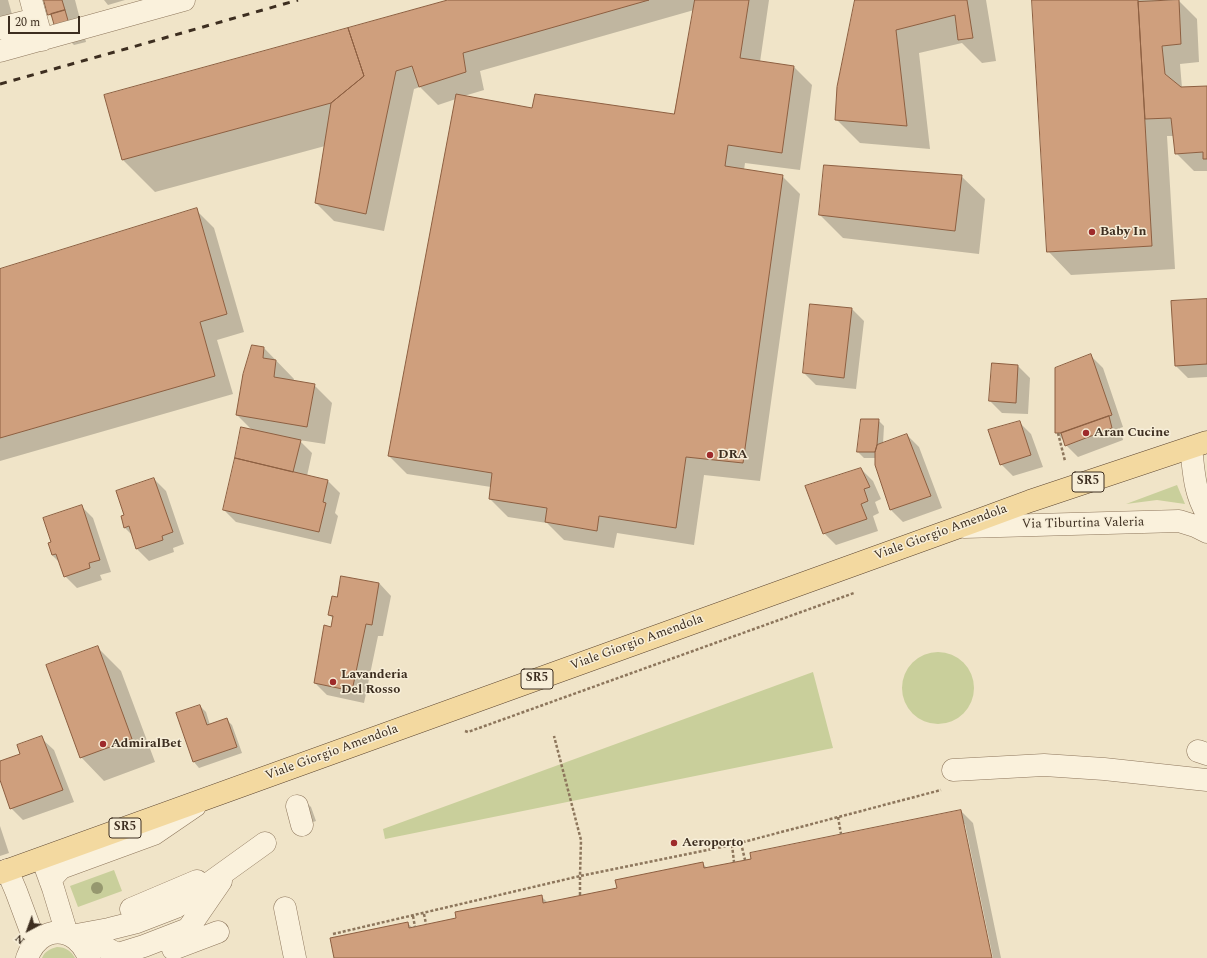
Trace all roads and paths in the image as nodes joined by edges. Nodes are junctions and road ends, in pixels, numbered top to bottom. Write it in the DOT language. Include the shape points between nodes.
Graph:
graph roads {
  1 [pos="184,0"];
  2 [pos="36,20"];
  3 [pos="0,28"];
  4 [pos="0,51"];
  5 [pos="1058,433"];
  6 [pos="1202,449"];
  7 [pos="1065,461"];
  8 [pos="1207,514"];
  9 [pos="957,527"];
  10 [pos="1207,532"];
  11 [pos="854,593"];
  12 [pos="460,730"];
  13 [pos="554,736"];
  14 [pos="953,770"];
  15 [pos="1207,780"];
  16 [pos="942,790"];
  17 [pos="208,798"];
  18 [pos="838,817"];
  19 [pos="841,834"];
  20 [pos="265,843"];
  21 [pos="741,843"];
  22 [pos="732,845"];
  23 [pos="42,858"];
  24 [pos="745,860"];
  25 [pos="734,862"];
  26 [pos="229,868"];
  27 [pos="3,871"];
  28 [pos="580,876"];
  29 [pos="50,880"];
  30 [pos="580,896"];
  31 [pos="10,898"];
  32 [pos="285,908"];
  33 [pos="424,914"];
  34 [pos="412,916"];
  35 [pos="426,924"];
  36 [pos="414,927"];
  37 [pos="333,934"];
  38 [pos="69,935"];
  39 [pos="31,950"];
  40 [pos="92,950"];
  41 [pos="193,956"];
  42 [pos="150,958"];
  43 [pos="295,958"];
  1 -- 2 [label="street"];
  2 -- 3 [label="street"];
  2 -- 4 [label="street"];
  5 -- 7 [label="path"];
  6 -- 8 [label="street" via="1196,486"];
  6 -- 9 [label="main road, Viale Giorgio Amendola / SR5" via="1030,501"];
  9 -- 10 [label="street, Via Tiburtina Valeria" via="1179,522"];
  9 -- 17 [label="main road, Viale Giorgio Amendola / SR5"];
  11 -- 12 [label="path" via="468,732"];
  13 -- 28 [label="path" via="581,840"];
  14 -- 15 [label="street" via="1044,765"];
  16 -- 18 [label="path"];
  17 -- 23 [label="main road, Viale Giorgio Amendola / SR5"];
  17 -- 29 [label="street" via="154,834 61,868"];
  18 -- 19 [label="path"];
  18 -- 21 [label="path"];
  20 -- 26 [label="street"];
  21 -- 22 [label="path"];
  21 -- 24 [label="path"];
  22 -- 25 [label="path"];
  22 -- 28 [label="path"];
  23 -- 27 [label="main road, Viale Giorgio Amendola / SR5"];
  23 -- 29 [label="street"];
  26 -- 38 [label="street" via="133,908 92,920"];
  26 -- 40 [label="street" via="181,920"];
  27 -- 31 [label="street"];
  28 -- 30 [label="path"];
  28 -- 33 [label="path"];
  29 -- 38 [label="street"];
  31 -- 39 [label="street"];
  32 -- 43 [label="street"];
  33 -- 34 [label="path"];
  33 -- 35 [label="path"];
  34 -- 36 [label="path"];
  34 -- 37 [label="path"];
  38 -- 39 [label="street" via="46,935"];
  38 -- 40 [label="street"];
  41 -- 42 [label="street" via="218,932"];
}
